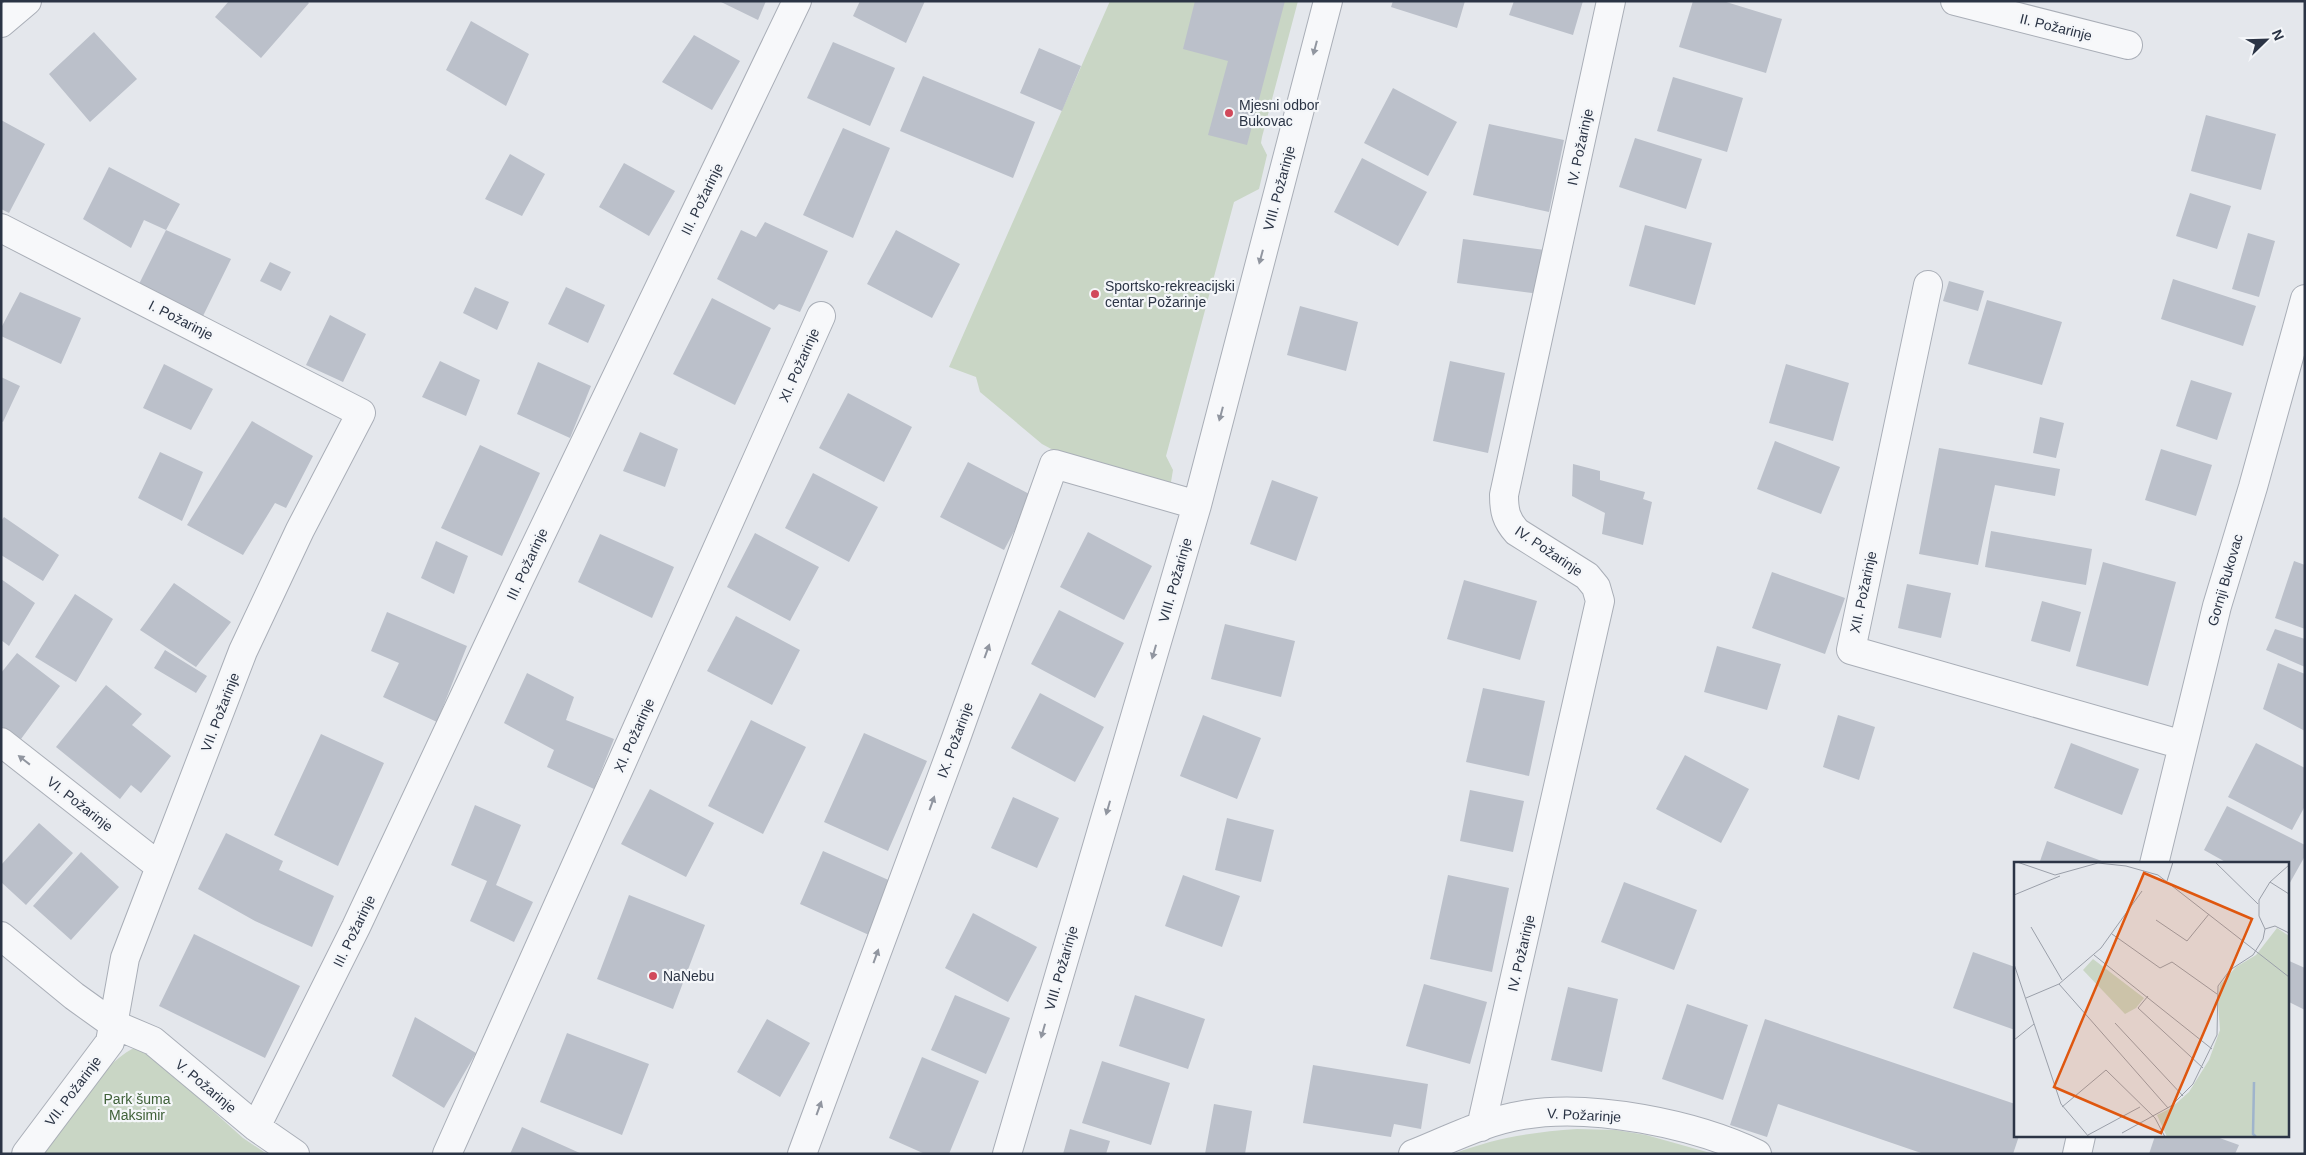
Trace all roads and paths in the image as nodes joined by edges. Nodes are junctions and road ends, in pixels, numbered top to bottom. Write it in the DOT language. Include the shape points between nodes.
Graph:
graph roads {
  1 [pos="27,1"];
  2 [pos="797,1"];
  3 [pos="1328,1"];
  4 [pos="1611,1"];
  5 [pos="1955,1"];
  6 [pos="1,22"];
  7 [pos="2128,46"];
  8 [pos="1,228"];
  9 [pos="1928,285"];
  10 [pos="2305,299"];
  11 [pos="821,316"];
  12 [pos="361,413"];
  13 [pos="1197,505"];
  14 [pos="1,742"];
  15 [pos="2183,745"];
  16 [pos="2154,862"];
  17 [pos="159,866"];
  18 [pos="1,936"];
  19 [pos="113,1024"];
  20 [pos="256,1127"];
  21 [pos="1481,1127"];
  22 [pos="2081,1138"];
  23 [pos="26,1154"];
  24 [pos="295,1154"];
  25 [pos="447,1154"];
  26 [pos="802,1154"];
  27 [pos="1007,1154"];
  28 [pos="1413,1154"];
  29 [pos="1756,1154"];
  30 [pos="2077,1154"];
  1 -- 6 [label="street"];
  2 -- 20 [label="street, III. Požarinje" via="356,928"];
  3 -- 13 [label="street, VIII. Požarinje, one-way"];
  4 -- 21 [label="street, IV. Požarinje" via="1504,495 1508,523 1587,576 1596,587 1600,601"];
  5 -- 7 [label="street, II. Požarinje"];
  8 -- 12 [label="street, I. Požarinje"];
  9 -- 15 [label="street, XII. Požarinje" via="1851,650"];
  10 -- 15 [label="street, Gornji Bukovac" via="2217,606"];
  11 -- 25 [label="street, XI. Požarinje"];
  12 -- 17 [label="street, VII. Požarinje" via="300,530 243,651"];
  26 -- 13 [label="street, IX. Požarinje, one-way" via="1054,464"];
  13 -- 27 [label="street, VIII. Požarinje, one-way"];
  17 -- 14 [label="street, VI. Požarinje, one-way"];
  15 -- 16 [label="street, Gornji Bukovac"];
  17 -- 19 [label="street, VII. Požarinje" via="125,958"];
  18 -- 19 [label="street"];
  19 -- 20 [label="street, V. Požarinje" via="153,1041"];
  19 -- 23 [label="street, VII. Požarinje" via="110,1042"];
  20 -- 24 [label="street, V. Požarinje"];
  21 -- 28 [label="street, V. Požarinje"];
  21 -- 29 [label="street, V. Požarinje" via="1523,1115 1560,1111 1616,1115 1702,1134"];
  22 -- 30 [label="street"];
}
